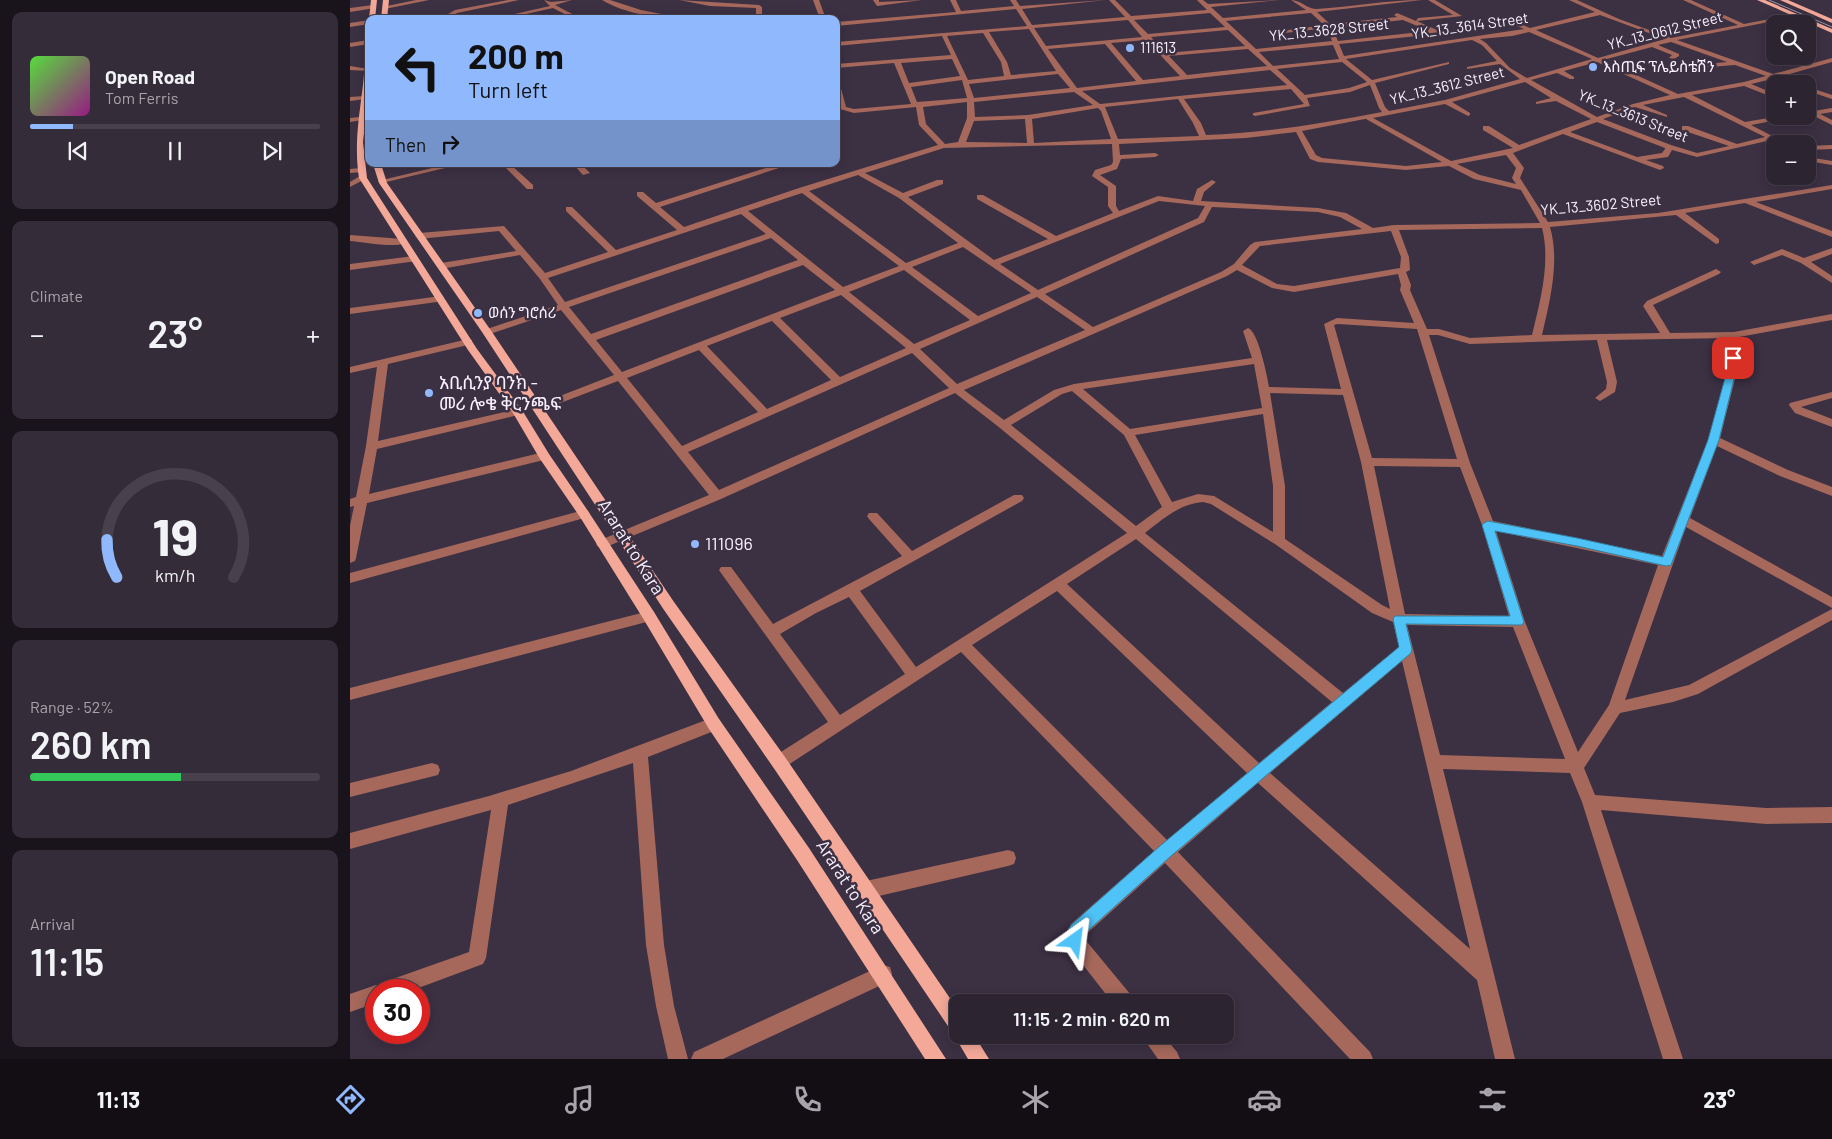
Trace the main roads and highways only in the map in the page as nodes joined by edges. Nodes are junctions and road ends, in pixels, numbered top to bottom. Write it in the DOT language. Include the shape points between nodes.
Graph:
graph roads {
  1 [pos="374,0"];
  2 [pos="386,0"];
  3 [pos="1760,0"];
  4 [pos="1783,0"];
  5 [pos="372,13"];
  6 [pos="384,13"];
  7 [pos="1832,21"];
  8 [pos="1832,31"];
  9 [pos="365,89"];
  10 [pos="365,108"];
  11 [pos="378,167"];
  12 [pos="405,216"];
  13 [pos="388,220"];
  14 [pos="949,1014"];
  15 [pos="969,1044"];
  16 [pos="936,1059"];
  17 [pos="979,1059"];
  1 -- 5 [label="main road"];
  2 -- 6 [label="main road"];
  3 -- 8 [label="main road"];
  4 -- 7 [label="main road"];
  5 -- 6 [label="main road"];
  9 -- 10 [label="main road, Ararat to Kara"];
  10 -- 13 [label="main road, Ararat to Kara" via="360,119 358,152 362,174"];
  11 -- 12 [label="main road, Ararat to Kara" via="382,181"];
  12 -- 13 [label="main road"];
  12 -- 14 [label="main road, Ararat to Kara"];
  13 -- 16 [label="main road, Ararat to Kara" via="518,412 714,724 883,974"];
  15 -- 17 [label="main road"];
}
